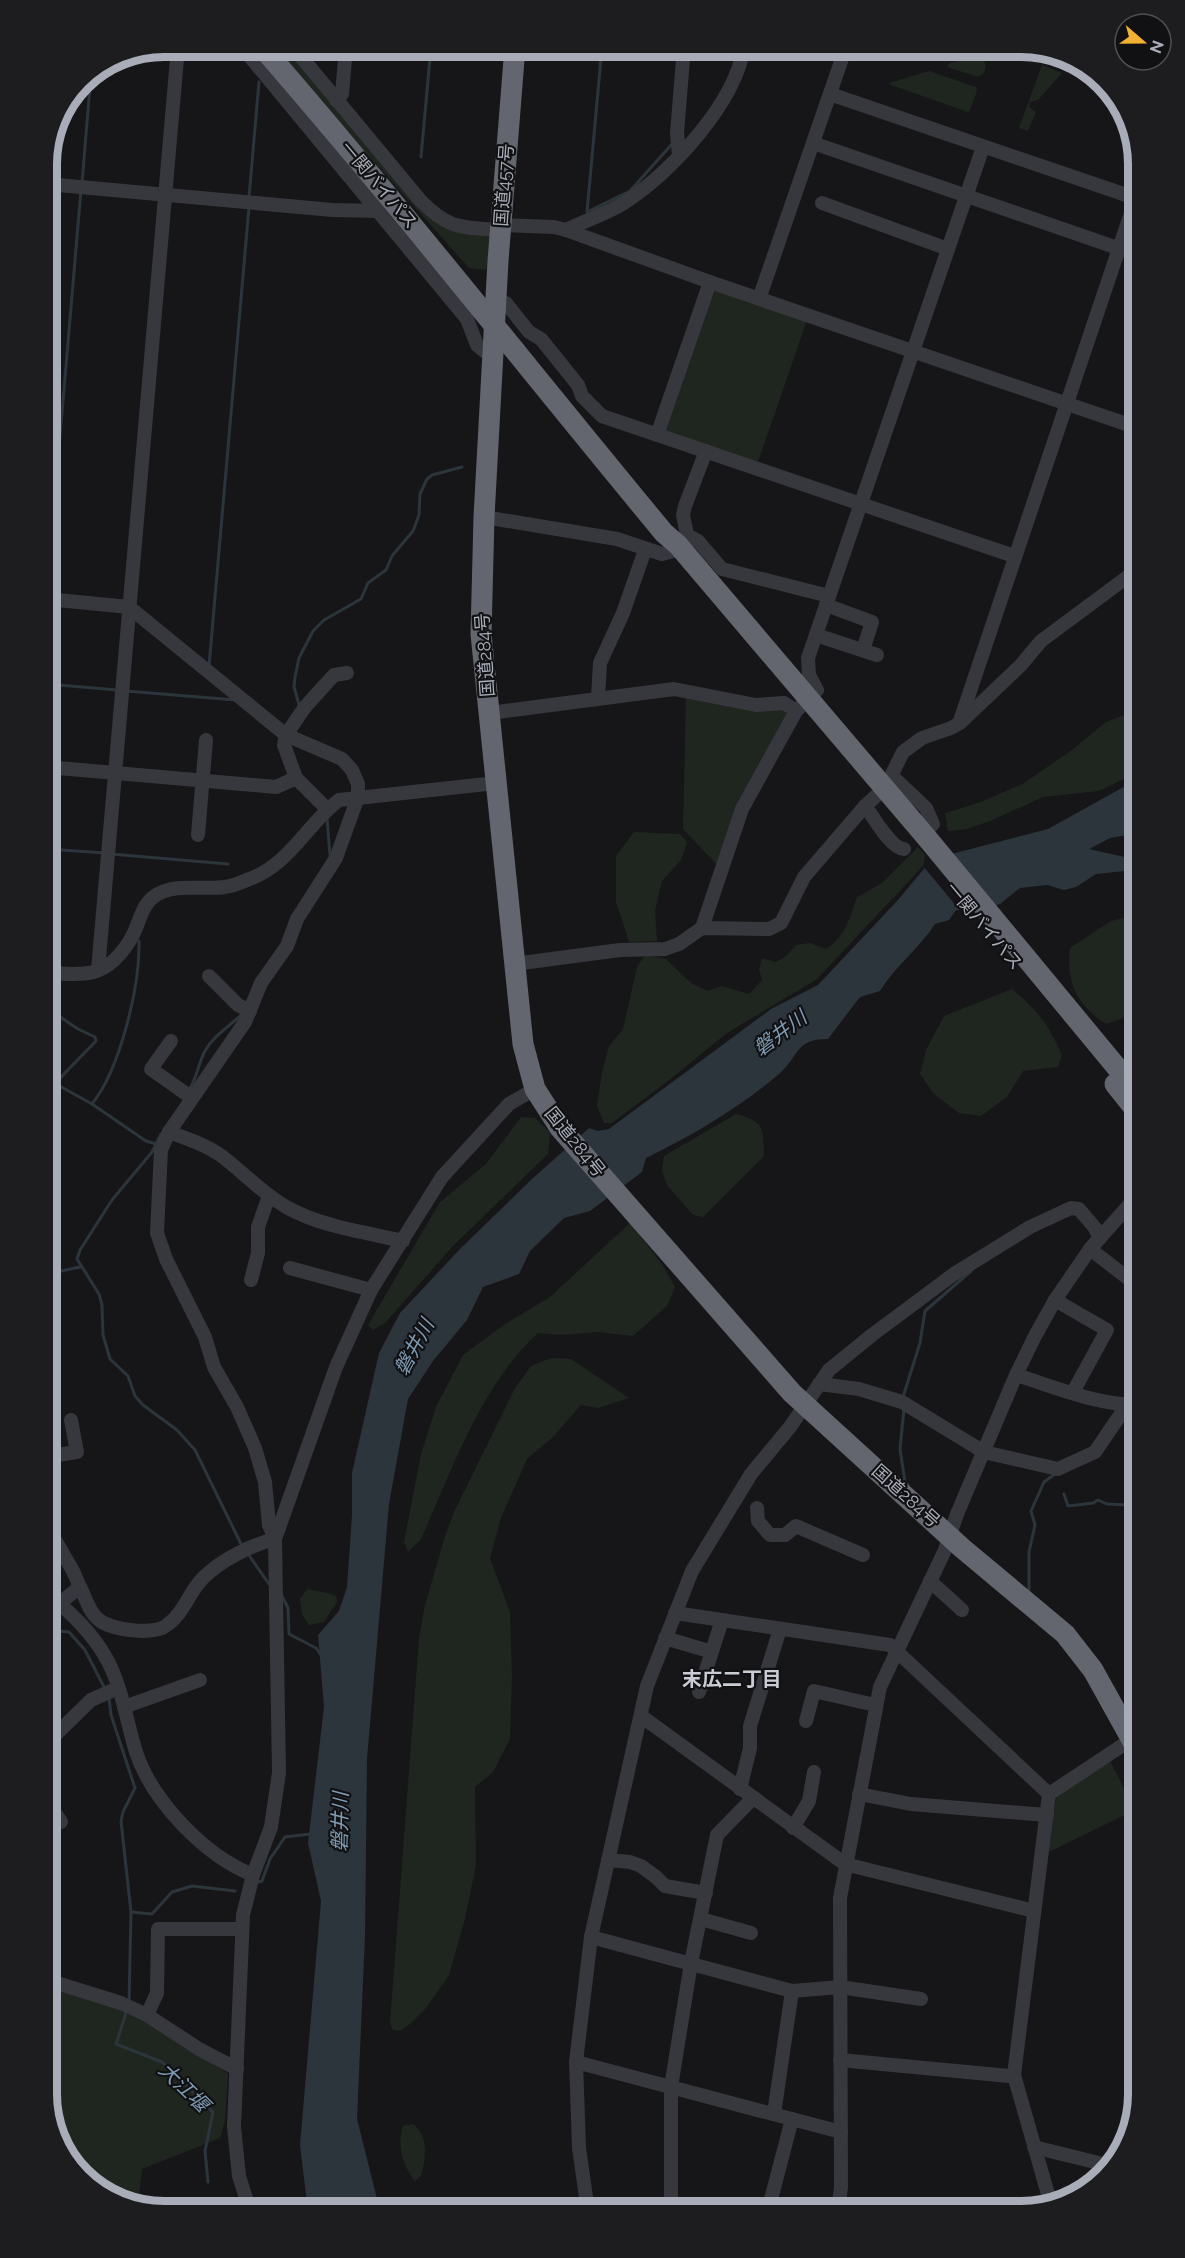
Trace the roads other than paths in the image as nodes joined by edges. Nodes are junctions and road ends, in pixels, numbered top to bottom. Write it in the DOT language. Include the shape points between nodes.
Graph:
graph roads {
  1 [pos="177,57"];
  2 [pos="251,57"];
  3 [pos="271,57"];
  4 [pos="302,57"];
  5 [pos="345,57"];
  6 [pos="514,57"];
  7 [pos="683,57"];
  8 [pos="742,57"];
  9 [pos="843,57"];
  10 [pos="830,94"];
  11 [pos="336,100"];
  12 [pos="330,125"];
  13 [pos="813,143"];
  14 [pos="983,147"];
  15 [pos="679,155"];
  16 [pos="57,185"];
  17 [pos="165,194"];
  18 [pos="1128,195"];
  19 [pos="966,196"];
  20 [pos="822,203"];
  21 [pos="378,212"];
  22 [pos="1128,225"];
  23 [pos="501,228"];
  24 [pos="566,230"];
  25 [pos="948,249"];
  26 [pos="1120,249"];
  27 [pos="1128,252"];
  28 [pos="498,261"];
  29 [pos="710,282"];
  30 [pos="759,299"];
  31 [pos="496,302"];
  32 [pos="495,324"];
  33 [pos="912,351"];
  34 [pos="493,358"];
  35 [pos="1066,404"];
  36 [pos="1128,425"];
  37 [pos="657,435"];
  38 [pos="706,451"];
  39 [pos="860,504"];
  40 [pos="484,517"];
  41 [pos="682,540"];
  42 [pos="645,549"];
  43 [pos="1014,556"];
  44 [pos="1128,576"];
  45 [pos="57,600"];
  46 [pos="827,601"];
  47 [pos="129,607"];
  48 [pos="816,635"];
  49 [pos="863,650"];
  50 [pos="878,655"];
  51 [pos="347,673"];
  52 [pos="598,698"];
  53 [pos="802,705"];
  54 [pos="490,713"];
  55 [pos="960,723"];
  56 [pos="286,735"];
  57 [pos="206,740"];
  58 [pos="57,768"];
  59 [pos="115,774"];
  60 [pos="296,778"];
  61 [pos="202,781"];
  62 [pos="496,783"];
  63 [pos="879,792"];
  64 [pos="358,797"];
  65 [pos="327,809"];
  66 [pos="198,835"];
  67 [pos="919,840"];
  68 [pos="702,928"];
  69 [pos="514,964"];
  70 [pos="98,970"];
  71 [pos="57,973"];
  72 [pos="208,976"];
  73 [pos="250,1011"];
  74 [pos="171,1041"];
  75 [pos="1128,1081"];
  76 [pos="535,1089"];
  77 [pos="192,1098"];
  78 [pos="1128,1101"];
  79 [pos="169,1132"];
  80 [pos="269,1196"];
  81 [pos="1128,1206"];
  82 [pos="1100,1238"];
  83 [pos="403,1241"];
  84 [pos="1090,1249"];
  85 [pos="290,1268"];
  86 [pos="1128,1278"];
  87 [pos="251,1281"];
  88 [pos="371,1290"];
  89 [pos="1055,1300"];
  90 [pos="1016,1375"];
  91 [pos="819,1384"];
  92 [pos="1073,1392"];
  93 [pos="799,1399"];
  94 [pos="1128,1404"];
  95 [pos="1128,1411"];
  96 [pos="71,1420"];
  97 [pos="984,1452"];
  98 [pos="57,1455"];
  99 [pos="735,1500"];
  100 [pos="950,1536"];
  101 [pos="275,1539"];
  102 [pos="57,1544"];
  103 [pos="863,1555"];
  104 [pos="930,1581"];
  105 [pos="80,1587"];
  106 [pos="59,1603"];
  107 [pos="962,1610"];
  108 [pos="675,1613"];
  109 [pos="722,1620"];
  110 [pos="780,1629"];
  111 [pos="665,1638"];
  112 [pos="896,1650"];
  113 [pos="712,1652"];
  114 [pos="200,1680"];
  115 [pos="118,1688"];
  116 [pos="699,1692"];
  117 [pos="875,1706"];
  118 [pos="124,1707"];
  119 [pos="642,1716"];
  120 [pos="806,1721"];
  121 [pos="57,1732"];
  122 [pos="1128,1732"];
  123 [pos="1128,1749"];
  124 [pos="814,1772"];
  125 [pos="741,1789"];
  126 [pos="859,1794"];
  127 [pos="1049,1794"];
  128 [pos="753,1798"];
  129 [pos="1047,1815"];
  130 [pos="57,1816"];
  131 [pos="61,1822"];
  132 [pos="793,1828"];
  133 [pos="608,1860"];
  134 [pos="845,1864"];
  135 [pos="253,1875"];
  136 [pos="706,1893"];
  137 [pos="1034,1911"];
  138 [pos="701,1919"];
  139 [pos="242,1929"];
  140 [pos="751,1933"];
  141 [pos="591,1937"];
  142 [pos="691,1963"];
  143 [pos="57,1983"];
  144 [pos="840,1988"];
  145 [pos="792,1991"];
  146 [pos="921,1999"];
  147 [pos="147,2015"];
  148 [pos="840,2060"];
  149 [pos="576,2062"];
  150 [pos="237,2069"];
  151 [pos="1014,2075"];
  152 [pos="671,2087"];
  153 [pos="774,2114"];
  154 [pos="792,2119"];
  155 [pos="841,2132"];
  156 [pos="1034,2147"];
  157 [pos="1102,2164"];
  158 [pos="1049,2197"];
  159 [pos="246,2201"];
  160 [pos="587,2201"];
  161 [pos="671,2201"];
  162 [pos="771,2201"];
  163 [pos="839,2201"];
  1 -- 17 [label="street"];
  2 -- 21 [label="street"];
  3 -- 12 [label="highway, 一関バイパス"];
  4 -- 11 [label="street"];
  5 -- 11 [label="street" via="342,93"];
  6 -- 23 [label="highway, 国道457号"];
  7 -- 15 [label="street"];
  8 -- 15 [label="street" via="733,82 710,118"];
  9 -- 10 [label="street"];
  10 -- 13 [label="street"];
  10 -- 14 [label="street"];
  11 -- 23 [label="street" via="433,214 452,224"];
  12 -- 28 [label="highway" via="461,269 480,276 491,271"];
  12 -- 32 [label="highway, 一関バイパス"];
  13 -- 19 [label="street"];
  13 -- 30 [label="street"];
  14 -- 18 [label="street"];
  14 -- 19 [label="street"];
  15 -- 24 [label="street" via="656,180 621,204"];
  16 -- 17 [label="street"];
  17 -- 21 [label="street"];
  17 -- 47 [label="street"];
  19 -- 25 [label="street"];
  19 -- 26 [label="street"];
  20 -- 25 [label="street"];
  21 -- 34 [label="street" via="467,319 477,345"];
  22 -- 26 [label="street"];
  23 -- 24 [label="street"];
  23 -- 28 [label="highway, 国道457号"];
  24 -- 29 [label="street"];
  25 -- 33 [label="street"];
  26 -- 27 [label="street"];
  26 -- 35 [label="street"];
  28 -- 31 [label="highway, 国道457号"];
  29 -- 30 [label="street"];
  29 -- 37 [label="street"];
  30 -- 33 [label="street"];
  31 -- 32 [label="highway, 国道457号"];
  31 -- 37 [label="street" via="506,303 529,332 541,339 582,396 602,416"];
  32 -- 34 [label="highway, 国道284号"];
  32 -- 41 [label="highway, 一関バイパス" via="519,346"];
  33 -- 35 [label="street"];
  33 -- 39 [label="street"];
  34 -- 40 [label="highway, 国道284号"];
  35 -- 36 [label="street"];
  35 -- 43 [label="street"];
  37 -- 38 [label="street"];
  38 -- 39 [label="street"];
  38 -- 41 [label="street" via="683,515"];
  39 -- 43 [label="street"];
  39 -- 46 [label="street"];
  40 -- 42 [label="street" via="617,538"];
  40 -- 54 [label="highway, 国道284号" via="481,634"];
  41 -- 42 [label="street" via="673,551 662,554"];
  41 -- 46 [label="street" via="698,541 722,569"];
  41 -- 53 [label="highway, 一関バイパス"];
  42 -- 52 [label="street" via="623,613 600,663"];
  43 -- 55 [label="street"];
  44 -- 55 [label="street" via="1041,641"];
  45 -- 47 [label="street"];
  46 -- 48 [label="street"];
  46 -- 49 [label="street" via="872,622"];
  47 -- 56 [label="street"];
  47 -- 59 [label="street"];
  48 -- 49 [label="street"];
  48 -- 53 [label="street" via="807,666 817,690"];
  49 -- 50 [label="street"];
  51 -- 56 [label="street" via="334,675"];
  52 -- 53 [label="street" via="674,689 756,705"];
  52 -- 54 [label="street"];
  53 -- 63 [label="highway, 一関バイパス" via="839,734"];
  53 -- 68 [label="street" via="741,809"];
  54 -- 62 [label="highway, 国道284号"];
  55 -- 63 [label="street" via="912,743"];
  56 -- 60 [label="street" via="284,745"];
  56 -- 64 [label="street" via="342,759 358,783"];
  57 -- 61 [label="street"];
  58 -- 59 [label="street"];
  59 -- 61 [label="street"];
  59 -- 70 [label="street"];
  60 -- 61 [label="street" via="276,787"];
  60 -- 65 [label="street"];
  61 -- 66 [label="street"];
  62 -- 64 [label="street"];
  62 -- 69 [label="highway, 国道284号"];
  63 -- 67 [label="highway, 一関バイパス"];
  63 -- 67 [label="street" via="890,840 899,849"];
  63 -- 68 [label="street" via="804,877 781,923 769,929"];
  64 -- 65 [label="street" via="339,800"];
  64 -- 73 [label="street" via="336,858 297,918 287,946 261,983"];
  65 -- 70 [label="street" via="288,856 268,872 225,887 161,892 144,906 123,952"];
  67 -- 75 [label="highway, 一関バイパス"];
  67 -- 78 [label="highway, 一関バイパス"];
  68 -- 69 [label="street" via="665,949 620,950"];
  69 -- 76 [label="highway, 国道284号" via="523,1044"];
  70 -- 71 [label="street"];
  72 -- 73 [label="street" via="238,1005"];
  73 -- 77 [label="street"];
  74 -- 77 [label="street" via="151,1069"];
  76 -- 83 [label="street" via="509,1104 442,1177"];
  76 -- 93 [label="highway, 国道284号" via="560,1128"];
  77 -- 79 [label="street"];
  79 -- 80 [label="street" via="221,1156"];
  79 -- 101 [label="street" via="161,1150 157,1233 214,1367 255,1448"];
  80 -- 83 [label="street" via="313,1220"];
  80 -- 87 [label="street" via="258,1227 258,1253"];
  81 -- 82 [label="street"];
  82 -- 84 [label="street"];
  82 -- 91 [label="street" via="1079,1209 1071,1208 1030,1227 954,1274 872,1335 829,1370"];
  83 -- 88 [label="street"];
  84 -- 86 [label="street"];
  84 -- 89 [label="street"];
  85 -- 88 [label="street"];
  88 -- 101 [label="street" via="336,1367"];
  89 -- 90 [label="street"];
  89 -- 92 [label="street" via="1107,1330"];
  90 -- 92 [label="street"];
  90 -- 97 [label="street"];
  91 -- 93 [label="street"];
  91 -- 97 [label="street" via="859,1389 902,1402"];
  92 -- 94 [label="street"];
  93 -- 99 [label="street"];
  93 -- 100 [label="highway, 国道284号"];
  95 -- 97 [label="street" via="1095,1452 1058,1468"];
  96 -- 98 [label="street" via="77,1452"];
  97 -- 100 [label="street"];
  99 -- 103 [label="street" via="762,1510 758,1521 770,1535 785,1535 796,1526"];
  99 -- 108 [label="street" via="692,1571"];
  100 -- 104 [label="street"];
  100 -- 122 [label="highway, 国道284号" via="1065,1634 1093,1670"];
  101 -- 105 [label="street" via="221,1563 202,1579 166,1627 152,1631 106,1624 96,1618"];
  101 -- 135 [label="street" via="279,1773 271,1827"];
  102 -- 105 [label="street"];
  104 -- 107 [label="street"];
  104 -- 112 [label="street"];
  105 -- 106 [label="street"];
  106 -- 115 [label="street" via="86,1628 106,1657"];
  108 -- 109 [label="street"];
  108 -- 111 [label="street"];
  109 -- 110 [label="street"];
  109 -- 113 [label="street"];
  110 -- 112 [label="street" via="890,1645"];
  110 -- 125 [label="street" via="750,1726 750,1749"];
  111 -- 113 [label="street"];
  111 -- 119 [label="street" via="647,1686"];
  112 -- 117 [label="street"];
  112 -- 127 [label="street"];
  113 -- 116 [label="street"];
  114 -- 118 [label="street"];
  115 -- 118 [label="street"];
  115 -- 121 [label="street" via="91,1700"];
  117 -- 120 [label="street" via="814,1691"];
  117 -- 126 [label="street"];
  118 -- 135 [label="street" via="140,1762 153,1790 184,1826 223,1859"];
  119 -- 125 [label="street"];
  119 -- 133 [label="street"];
  123 -- 127 [label="street"];
  124 -- 132 [label="street" via="809,1801"];
  125 -- 128 [label="street"];
  126 -- 129 [label="street" via="911,1804"];
  126 -- 134 [label="street"];
  127 -- 129 [label="street"];
  128 -- 132 [label="street"];
  128 -- 136 [label="street" via="717,1836"];
  129 -- 137 [label="street"];
  130 -- 131 [label="street"];
  132 -- 134 [label="street"];
  133 -- 136 [label="street" via="641,1866 664,1886"];
  133 -- 141 [label="street"];
  134 -- 137 [label="street"];
  134 -- 144 [label="street" via="840,1898"];
  135 -- 139 [label="street"];
  136 -- 138 [label="street"];
  137 -- 151 [label="street"];
  138 -- 140 [label="street"];
  138 -- 142 [label="street"];
  139 -- 147 [label="street" via="158,1929 157,1993"];
  139 -- 150 [label="street"];
  141 -- 142 [label="street"];
  141 -- 149 [label="street"];
  142 -- 145 [label="street"];
  142 -- 152 [label="street"];
  143 -- 147 [label="street"];
  144 -- 145 [label="street"];
  144 -- 146 [label="street"];
  144 -- 148 [label="street"];
  145 -- 153 [label="street"];
  147 -- 150 [label="street"];
  148 -- 151 [label="street"];
  148 -- 155 [label="street"];
  149 -- 152 [label="street"];
  149 -- 160 [label="street" via="579,2148"];
  150 -- 159 [label="street" via="236,2162"];
  151 -- 156 [label="street"];
  152 -- 153 [label="street"];
  152 -- 161 [label="street"];
  153 -- 154 [label="street"];
  154 -- 155 [label="street"];
  154 -- 162 [label="street"];
  155 -- 163 [label="street"];
  156 -- 157 [label="street"];
  156 -- 158 [label="street"];
}
